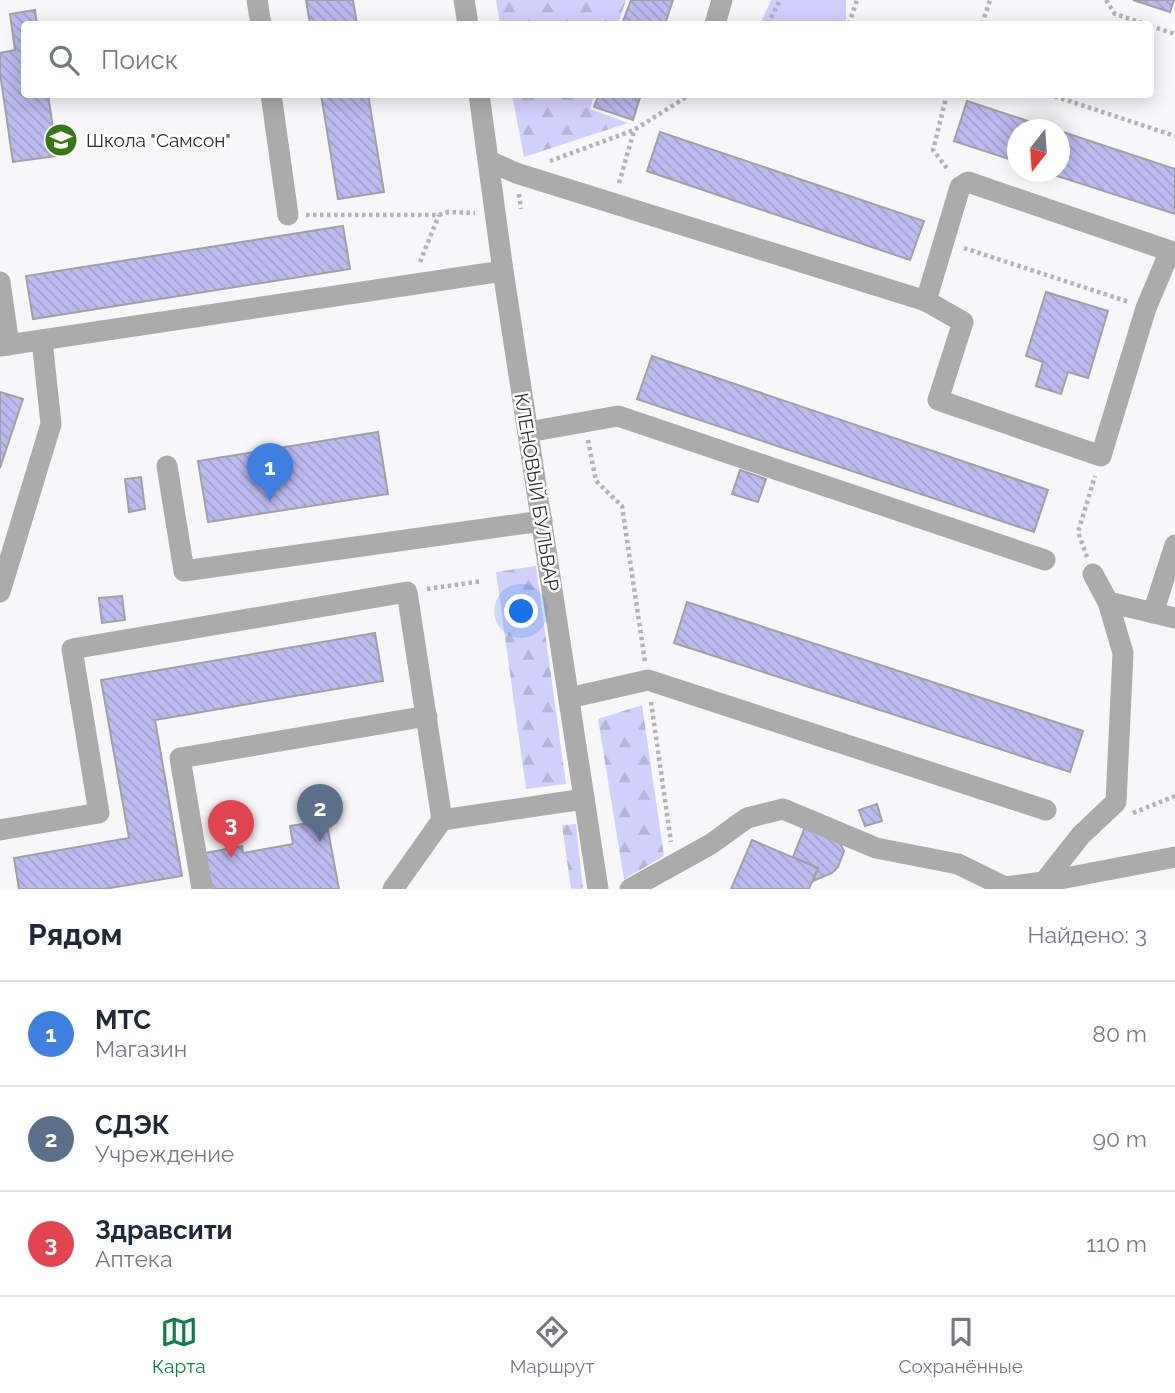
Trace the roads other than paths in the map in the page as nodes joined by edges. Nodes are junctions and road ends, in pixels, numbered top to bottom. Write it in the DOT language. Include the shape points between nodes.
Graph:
graph roads {
  1 [pos="257,0"];
  2 [pos="464,0"];
  3 [pos="722,0"];
  4 [pos="260,21"];
  5 [pos="468,21"];
  6 [pos="716,21"];
  7 [pos="272,98"];
  8 [pos="480,98"];
  9 [pos="489,162"];
  10 [pos="288,215"];
  11 [pos="1172,251"];
  12 [pos="503,271"];
  13 [pos="0,282"];
  14 [pos="926,301"];
  15 [pos="42,340"];
  16 [pos="5,345"];
  17 [pos="528,432"];
  18 [pos="167,466"];
  19 [pos="542,521"];
  20 [pos="1175,545"];
  21 [pos="1045,560"];
  22 [pos="1093,575"];
  23 [pos="0,592"];
  24 [pos="1108,602"];
  25 [pos="1153,612"];
  26 [pos="1175,618"];
  27 [pos="569,698"];
  28 [pos="427,716"];
  29 [pos="584,799"];
  30 [pos="1046,810"];
  31 [pos="442,820"];
  32 [pos="0,830"];
  33 [pos="1175,857"];
  34 [pos="1044,882"];
  35 [pos="202,889"];
  36 [pos="393,889"];
  37 [pos="598,889"];
  38 [pos="630,889"];
  1 -- 4 [label="street"];
  2 -- 5 [label="street"];
  3 -- 6 [label="street"];
  7 -- 10 [label="street"];
  8 -- 9 [label="street, КЛЕНОВЫЙ БУЛЬВАР"];
  9 -- 12 [label="street, КЛЕНОВЫЙ БУЛЬВАР"];
  9 -- 14 [label="street"];
  11 -- 14 [label="street" via="968,182 960,187"];
  11 -- 14 [label="street" via="1146,308 1101,456 937,400 962,322"];
  12 -- 15 [label="street"];
  12 -- 17 [label="street, КЛЕНОВЫЙ БУЛЬВАР"];
  13 -- 16 [label="street"];
  15 -- 16 [label="street"];
  15 -- 23 [label="street" via="51,424"];
  17 -- 19 [label="street, КЛЕНОВЫЙ БУЛЬВАР"];
  17 -- 21 [label="street" via="618,416"];
  18 -- 19 [label="street" via="184,571"];
  19 -- 27 [label="street, КЛЕНОВЫЙ БУЛЬВАР"];
  20 -- 25 [label="street"];
  22 -- 24 [label="street"];
  24 -- 25 [label="street"];
  24 -- 34 [label="street" via="1123,653 1116,802 1081,835"];
  25 -- 26 [label="street"];
  27 -- 29 [label="street, КЛЕНОВЫЙ БУЛЬВАР"];
  27 -- 30 [label="street" via="648,680"];
  28 -- 31 [label="street"];
  28 -- 32 [label="street" via="408,592 72,649 99,813"];
  28 -- 35 [label="street" via="180,758"];
  29 -- 31 [label="street"];
  29 -- 37 [label="street, КЛЕНОВЫЙ БУЛЬВАР"];
  31 -- 36 [label="street"];
  33 -- 34 [label="street"];
  34 -- 38 [label="street" via="1005,887 958,864 876,848 783,809 747,818 711,844"];
}
